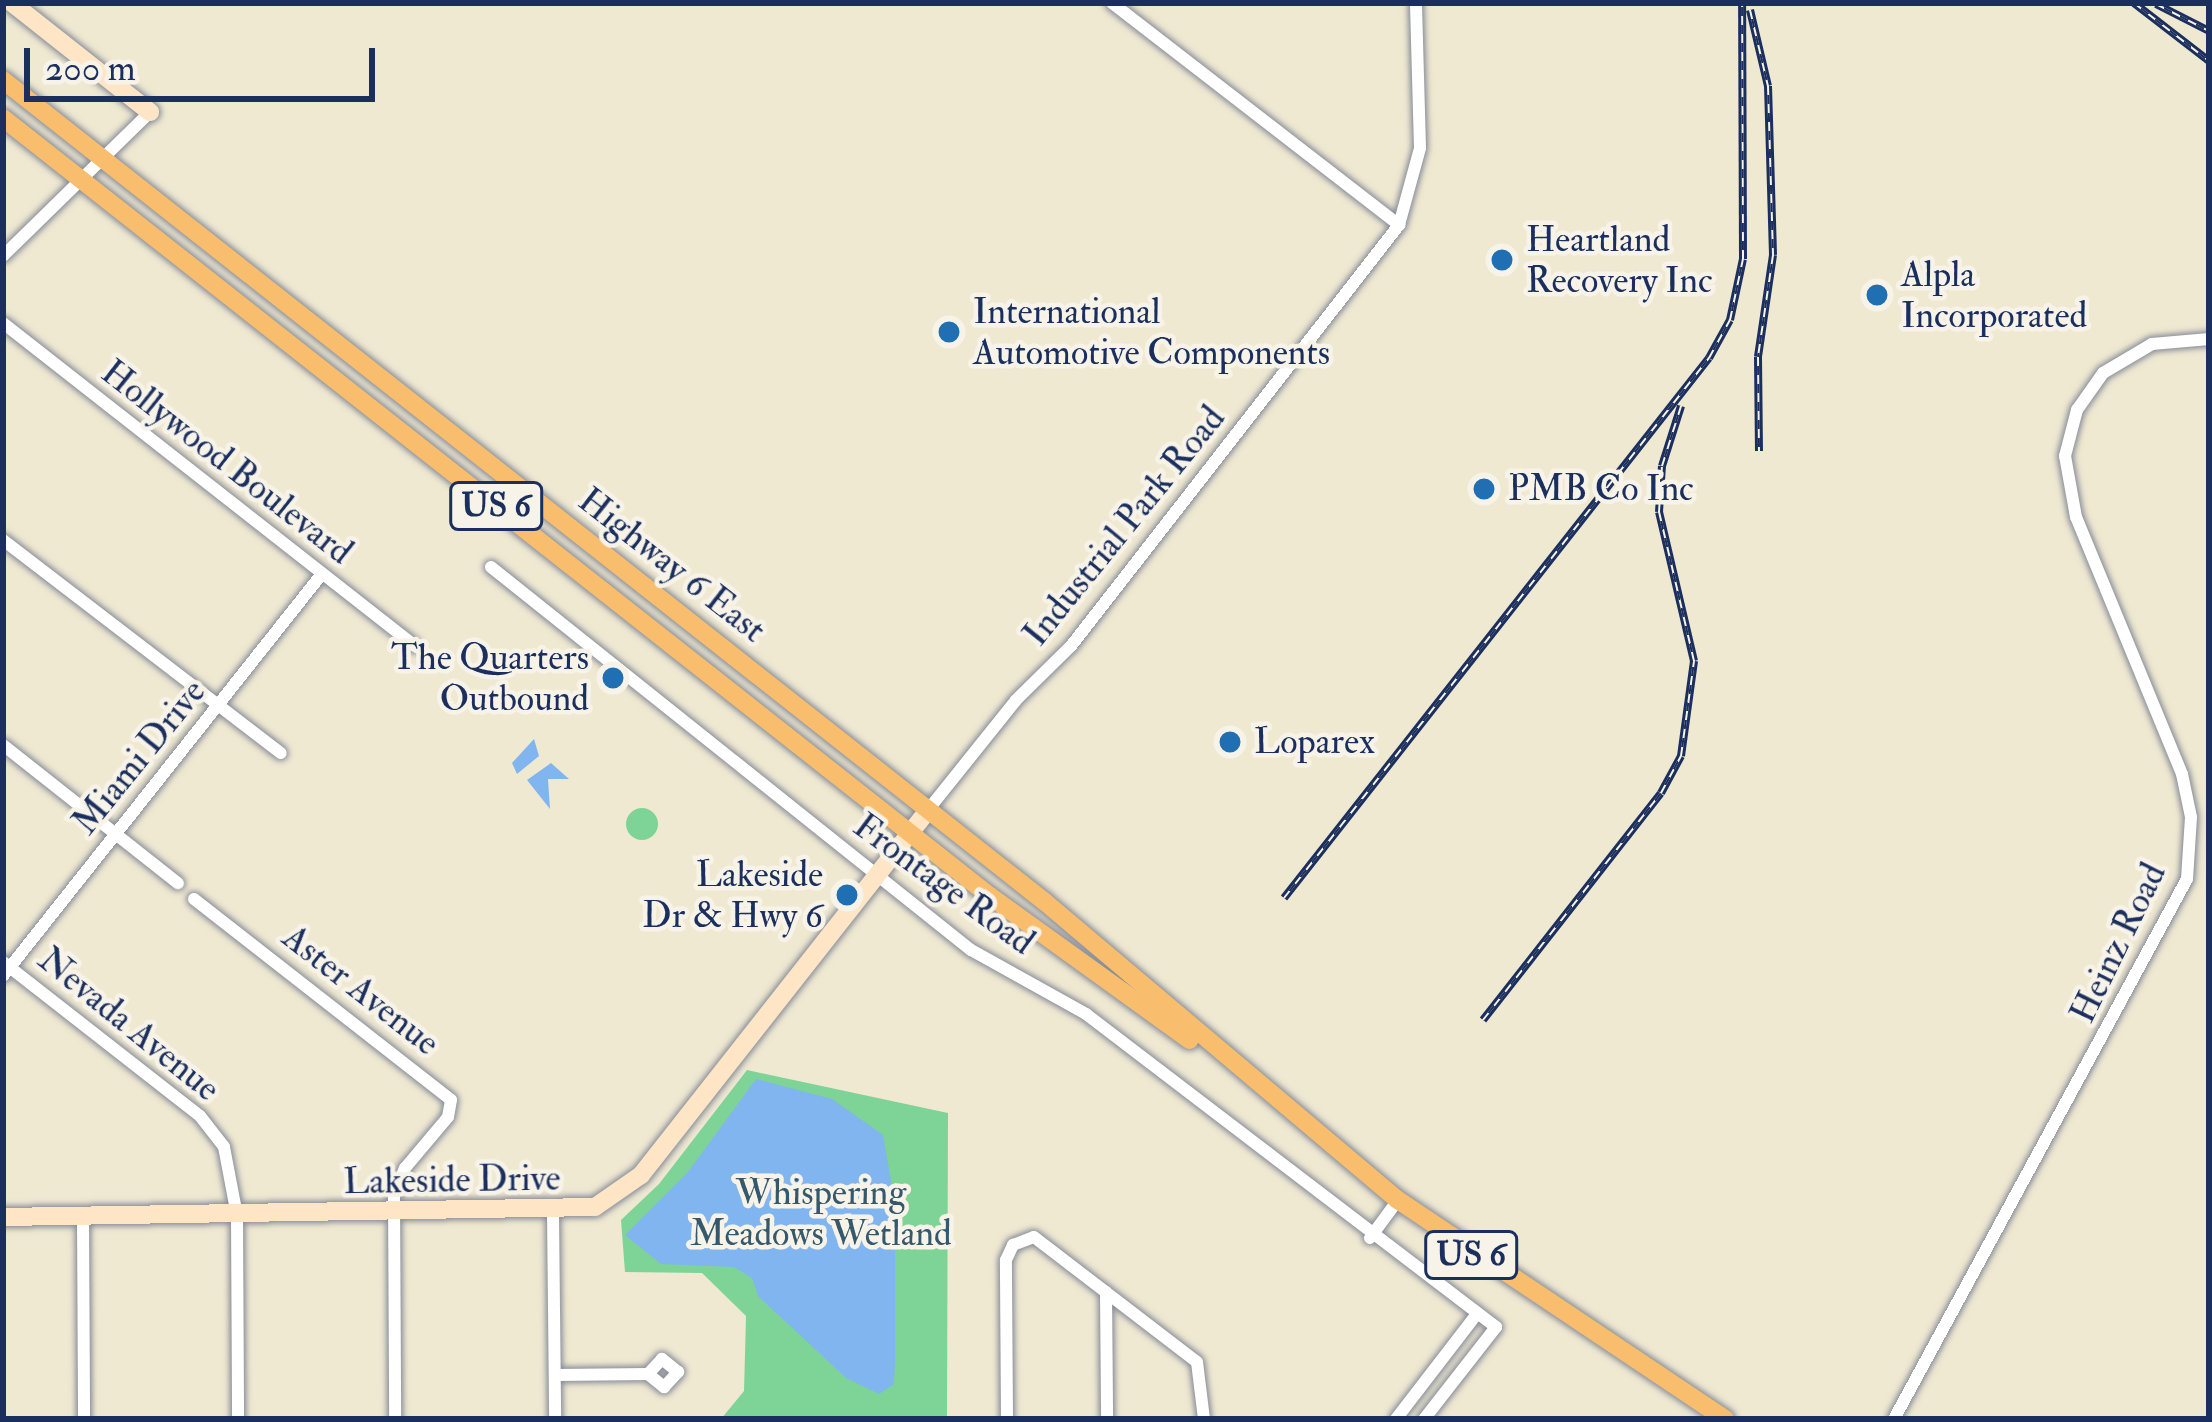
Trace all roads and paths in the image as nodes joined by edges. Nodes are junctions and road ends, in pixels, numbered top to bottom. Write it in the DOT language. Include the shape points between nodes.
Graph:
graph roads {
  1 [pos="12,3"];
  2 [pos="1112,3"];
  3 [pos="1416,3"];
  4 [pos="3,80"];
  5 [pos="150,112"];
  6 [pos="3,118"];
  7 [pos="102,157"];
  8 [pos="81,179"];
  9 [pos="1399,225"];
  10 [pos="3,256"];
  11 [pos="3,323"];
  12 [pos="2209,338"];
  13 [pos="3,540"];
  14 [pos="490,568"];
  15 [pos="321,574"];
  16 [pos="415,646"];
  17 [pos="221,703"];
  18 [pos="3,745"];
  19 [pos="281,753"];
  20 [pos="928,810"];
  21 [pos="911,832"];
  22 [pos="116,833"];
  23 [pos="876,875"];
  24 [pos="178,883"];
  25 [pos="194,898"];
  26 [pos="5,968"];
  27 [pos="1234,1068"];
  28 [pos="1398,1200"];
  29 [pos="554,1213"];
  30 [pos="237,1214"];
  31 [pos="394,1214"];
  32 [pos="3,1216"];
  33 [pos="83,1216"];
  34 [pos="1370,1238"];
  35 [pos="1106,1292"];
  36 [pos="1477,1314"];
  37 [pos="648,1374"];
  38 [pos="555,1375"];
  39 [pos="84,1419"];
  40 [pos="238,1419"];
  41 [pos="395,1419"];
  42 [pos="555,1419"];
  43 [pos="1007,1419"];
  44 [pos="1107,1419"];
  45 [pos="1204,1419"];
  46 [pos="1396,1419"];
  47 [pos="1424,1419"];
  48 [pos="1725,1419"];
  49 [pos="1894,1419"];
  1 -- 5 [label="street"];
  2 -- 9 [label="street"];
  3 -- 9 [label="street, Industrial Park Road" via="1420,148"];
  4 -- 7 [label="main road, Highway 6 East / US 6"];
  5 -- 7 [label="street"];
  6 -- 8 [label="main road, Highway 6 East / US 6"];
  7 -- 8 [label="street"];
  7 -- 20 [label="main road, Highway 6 East / US 6"];
  8 -- 10 [label="street"];
  8 -- 21 [label="main road, Highway 6 East / US 6"];
  9 -- 20 [label="street, Industrial Park Road" via="1071,646"];
  11 -- 15 [label="street, Hollywood Boulevard"];
  12 -- 49 [label="street, Heinz Road" via="2152,344 2103,373 2077,410 2066,457 2076,517 2182,774 2191,817 2187,879"];
  13 -- 17 [label="street"];
  14 -- 23 [label="street, Frontage Road"];
  15 -- 16 [label="street, Hollywood Boulevard"];
  15 -- 17 [label="street, Miami Drive"];
  17 -- 19 [label="street"];
  17 -- 22 [label="street, Miami Drive"];
  18 -- 22 [label="street"];
  20 -- 21 [label="street, Lakeside Drive"];
  20 -- 27 [label="main road, Highway 6 East / US 6"];
  21 -- 23 [label="street, Lakeside Drive"];
  21 -- 27 [label="main road, Highway 6 East / US 6" via="1139,1009"];
  22 -- 24 [label="street"];
  22 -- 26 [label="street, Miami Drive"];
  23 -- 29 [label="street, Lakeside Drive" via="641,1175 595,1207"];
  23 -- 34 [label="street, Frontage Road" via="971,950 1086,1014"];
  25 -- 31 [label="street, Aster Avenue" via="451,1100 448,1117 396,1180"];
  26 -- 30 [label="street, Nevada Avenue" via="200,1115 230,1162"];
  27 -- 28 [label="main road, Highway 6 East / US 6"];
  28 -- 34 [label="street"];
  28 -- 48 [label="main road, Highway 6 East / US 6" via="1538,1301"];
  29 -- 31 [label="street, Lakeside Drive"];
  29 -- 38 [label="street"];
  30 -- 31 [label="street, Lakeside Drive"];
  30 -- 33 [label="street, Lakeside Drive"];
  30 -- 40 [label="street, Nevada Avenue"];
  31 -- 41 [label="street, Aster Avenue"];
  32 -- 33 [label="street, Lakeside Drive"];
  33 -- 39 [label="street"];
  34 -- 36 [label="street, Frontage Road"];
  35 -- 43 [label="street" via="1041,1239 1020,1240 1006,1260"];
  35 -- 44 [label="street"];
  35 -- 45 [label="street" via="1202,1368"];
  36 -- 46 [label="street"];
  36 -- 47 [label="street, Frontage Road" via="1496,1327"];
  37 -- 38 [label="street"];
  38 -- 42 [label="street"];
}
